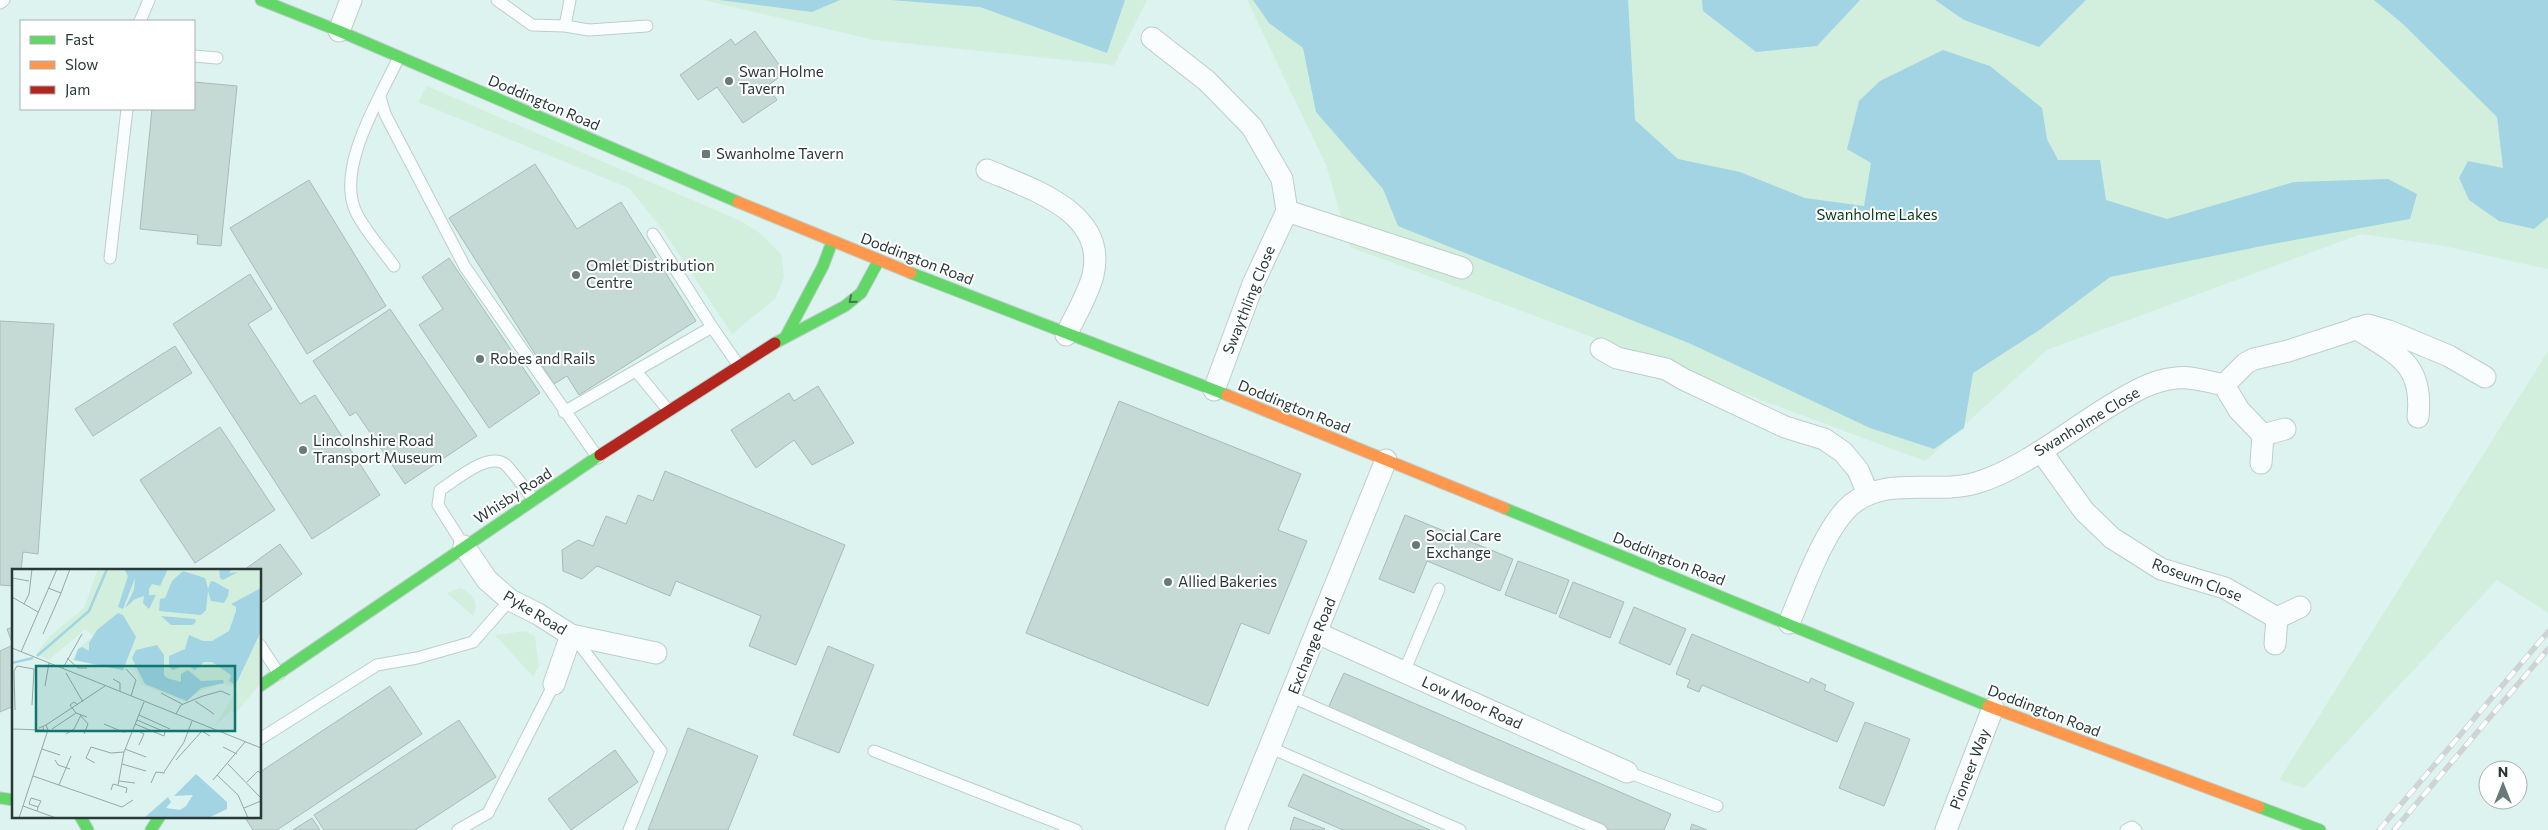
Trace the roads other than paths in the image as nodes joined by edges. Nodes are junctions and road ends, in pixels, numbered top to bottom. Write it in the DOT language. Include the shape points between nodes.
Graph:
graph roads {
  1 [pos="4,0"];
  2 [pos="149,0"];
  3 [pos="261,0"];
  4 [pos="351,0"];
  5 [pos="497,0"];
  6 [pos="570,0"];
  7 [pos="0,3"];
  8 [pos="140,20"];
  9 [pos="565,26"];
  10 [pos="647,26"];
  11 [pos="339,31"];
  12 [pos="1152,38"];
  13 [pos="195,56"];
  14 [pos="399,57"];
  15 [pos="217,58"];
  16 [pos="380,97"];
  17 [pos="127,110"];
  18 [pos="987,170"];
  19 [pos="1287,211"];
  20 [pos="653,234"];
  21 [pos="832,242"];
  22 [pos="110,258"];
  23 [pos="879,260"];
  24 [pos="394,266"];
  25 [pos="1462,268"];
  26 [pos="712,327"];
  27 [pos="2356,328"];
  28 [pos="1066,335"];
  29 [pos="786,336"];
  30 [pos="1601,349"];
  31 [pos="740,366"];
  32 [pos="636,371"];
  33 [pos="2486,377"];
  34 [pos="2224,385"];
  35 [pos="1214,390"];
  36 [pos="668,410"];
  37 [pos="564,412"];
  38 [pos="2418,417"];
  39 [pos="2285,429"];
  40 [pos="2263,435"];
  41 [pos="2040,451"];
  42 [pos="598,458"];
  43 [pos="1386,460"];
  44 [pos="2260,463"];
  45 [pos="1868,494"];
  46 [pos="534,500"];
  47 [pos="464,546"];
  48 [pos="1439,589"];
  49 [pos="510,600"];
  50 [pos="2300,607"];
  51 [pos="2276,618"];
  52 [pos="1789,624"];
  53 [pos="1317,633"];
  54 [pos="572,635"];
  55 [pos="2275,644"];
  56 [pos="261,647"];
  57 [pos="656,653"];
  58 [pos="1404,672"];
  59 [pos="279,674"];
  60 [pos="554,684"];
  61 [pos="261,685"];
  62 [pos="1292,697"];
  63 [pos="1993,708"];
  64 [pos="261,738"];
  65 [pos="1271,748"];
  66 [pos="874,750"];
  67 [pos="1627,772"];
  68 [pos="1717,806"];
  69 [pos="458,830"];
  70 [pos="628,830"];
  71 [pos="1076,830"];
  72 [pos="1236,830"];
  73 [pos="1460,830"];
  74 [pos="1601,830"];
  75 [pos="1946,830"];
  76 [pos="2126,830"];
  77 [pos="2136,830"];
  78 [pos="2320,830"];
  1 -- 7 [label="lane"];
  2 -- 8 [label="lane"];
  3 -- 11 [label="main road, Doddington Road"];
  4 -- 11 [label="street"];
  5 -- 9 [label="lane" via="532,25"];
  6 -- 9 [label="lane"];
  9 -- 10 [label="lane" via="589,30"];
  11 -- 14 [label="main road, Doddington Road"];
  12 -- 19 [label="street" via="1207,81 1252,127 1282,179"];
  13 -- 15 [label="lane"];
  14 -- 16 [label="lane"];
  14 -- 21 [label="main road, Doddington Road"];
  16 -- 24 [label="lane" via="362,131 350,183 356,211"];
  16 -- 37 [label="lane" via="385,114 465,267"];
  17 -- 22 [label="lane"];
  18 -- 28 [label="street" via="1051,198 1079,219 1093,246 1093,275"];
  19 -- 25 [label="street"];
  19 -- 35 [label="street, Swaythling Close" via="1253,284"];
  20 -- 26 [label="lane"];
  21 -- 23 [label="main road, Doddington Road"];
  21 -- 29 [label="main road, Whisby Road" via="824,266"];
  23 -- 28 [label="main road, Doddington Road"];
  23 -- 29 [label="main road, Whisby Road, one-way" via="860,293 845,306"];
  26 -- 31 [label="lane"];
  26 -- 32 [label="lane"];
  27 -- 33 [label="street" via="2368,324 2389,330 2449,356"];
  27 -- 34 [label="street" via="2288,352 2254,359"];
  27 -- 38 [label="street" via="2402,358 2412,371 2417,387"];
  28 -- 35 [label="main road, Doddington Road"];
  29 -- 31 [label="main road, Whisby Road"];
  30 -- 45 [label="street" via="1617,358 1666,368 1785,427 1824,439 1843,452 1858,470"];
  31 -- 36 [label="main road, Whisby Road"];
  32 -- 36 [label="lane"];
  32 -- 37 [label="lane"];
  34 -- 40 [label="street" via="2239,410"];
  34 -- 41 [label="street, Swanholme Close" via="2176,378 2141,387"];
  35 -- 43 [label="main road, Doddington Road"];
  36 -- 42 [label="main road, Whisby Road"];
  37 -- 42 [label="lane"];
  39 -- 40 [label="street"];
  40 -- 44 [label="street"];
  41 -- 45 [label="street, Swanholme Close" via="1984,480 1963,487 1888,488"];
  41 -- 51 [label="street, Roseum Close" via="2084,511 2112,538 2161,569 2224,588"];
  42 -- 46 [label="main road, Whisby Road"];
  43 -- 52 [label="main road, Doddington Road"];
  43 -- 53 [label="street, Exchange Road"];
  45 -- 52 [label="street, Swanholme Close" via="1841,514 1830,532"];
  46 -- 47 [label="main road, Whisby Road"];
  46 -- 47 [label="lane" via="506,465 497,460 487,461 440,490 438,504"];
  47 -- 49 [label="street, Pyke Road" via="487,580"];
  47 -- 59 [label="main road, Whisby Road"];
  48 -- 58 [label="lane"];
  49 -- 54 [label="street, Pyke Road"];
  49 -- 64 [label="lane" via="472,642 417,658 377,665"];
  50 -- 51 [label="street"];
  51 -- 55 [label="street"];
  52 -- 63 [label="main road, Doddington Road"];
  53 -- 58 [label="street, Low Moor Road"];
  53 -- 62 [label="street, Exchange Road"];
  54 -- 57 [label="street, Pyke Road"];
  54 -- 60 [label="street"];
  54 -- 70 [label="lane" via="661,751"];
  56 -- 59 [label="lane"];
  58 -- 67 [label="street, Low Moor Road"];
  59 -- 61 [label="main road, Whisby Road"];
  60 -- 69 [label="lane" via="488,813"];
  62 -- 65 [label="street, Exchange Road"];
  62 -- 74 [label="lane" via="1459,772"];
  63 -- 75 [label="street, Pioneer Way"];
  63 -- 78 [label="main road, Doddington Road"];
  65 -- 72 [label="street, Exchange Road"];
  65 -- 73 [label="lane"];
  66 -- 71 [label="lane"];
  67 -- 68 [label="lane"];
  76 -- 77 [label="lane" via="2132,827"];
}
